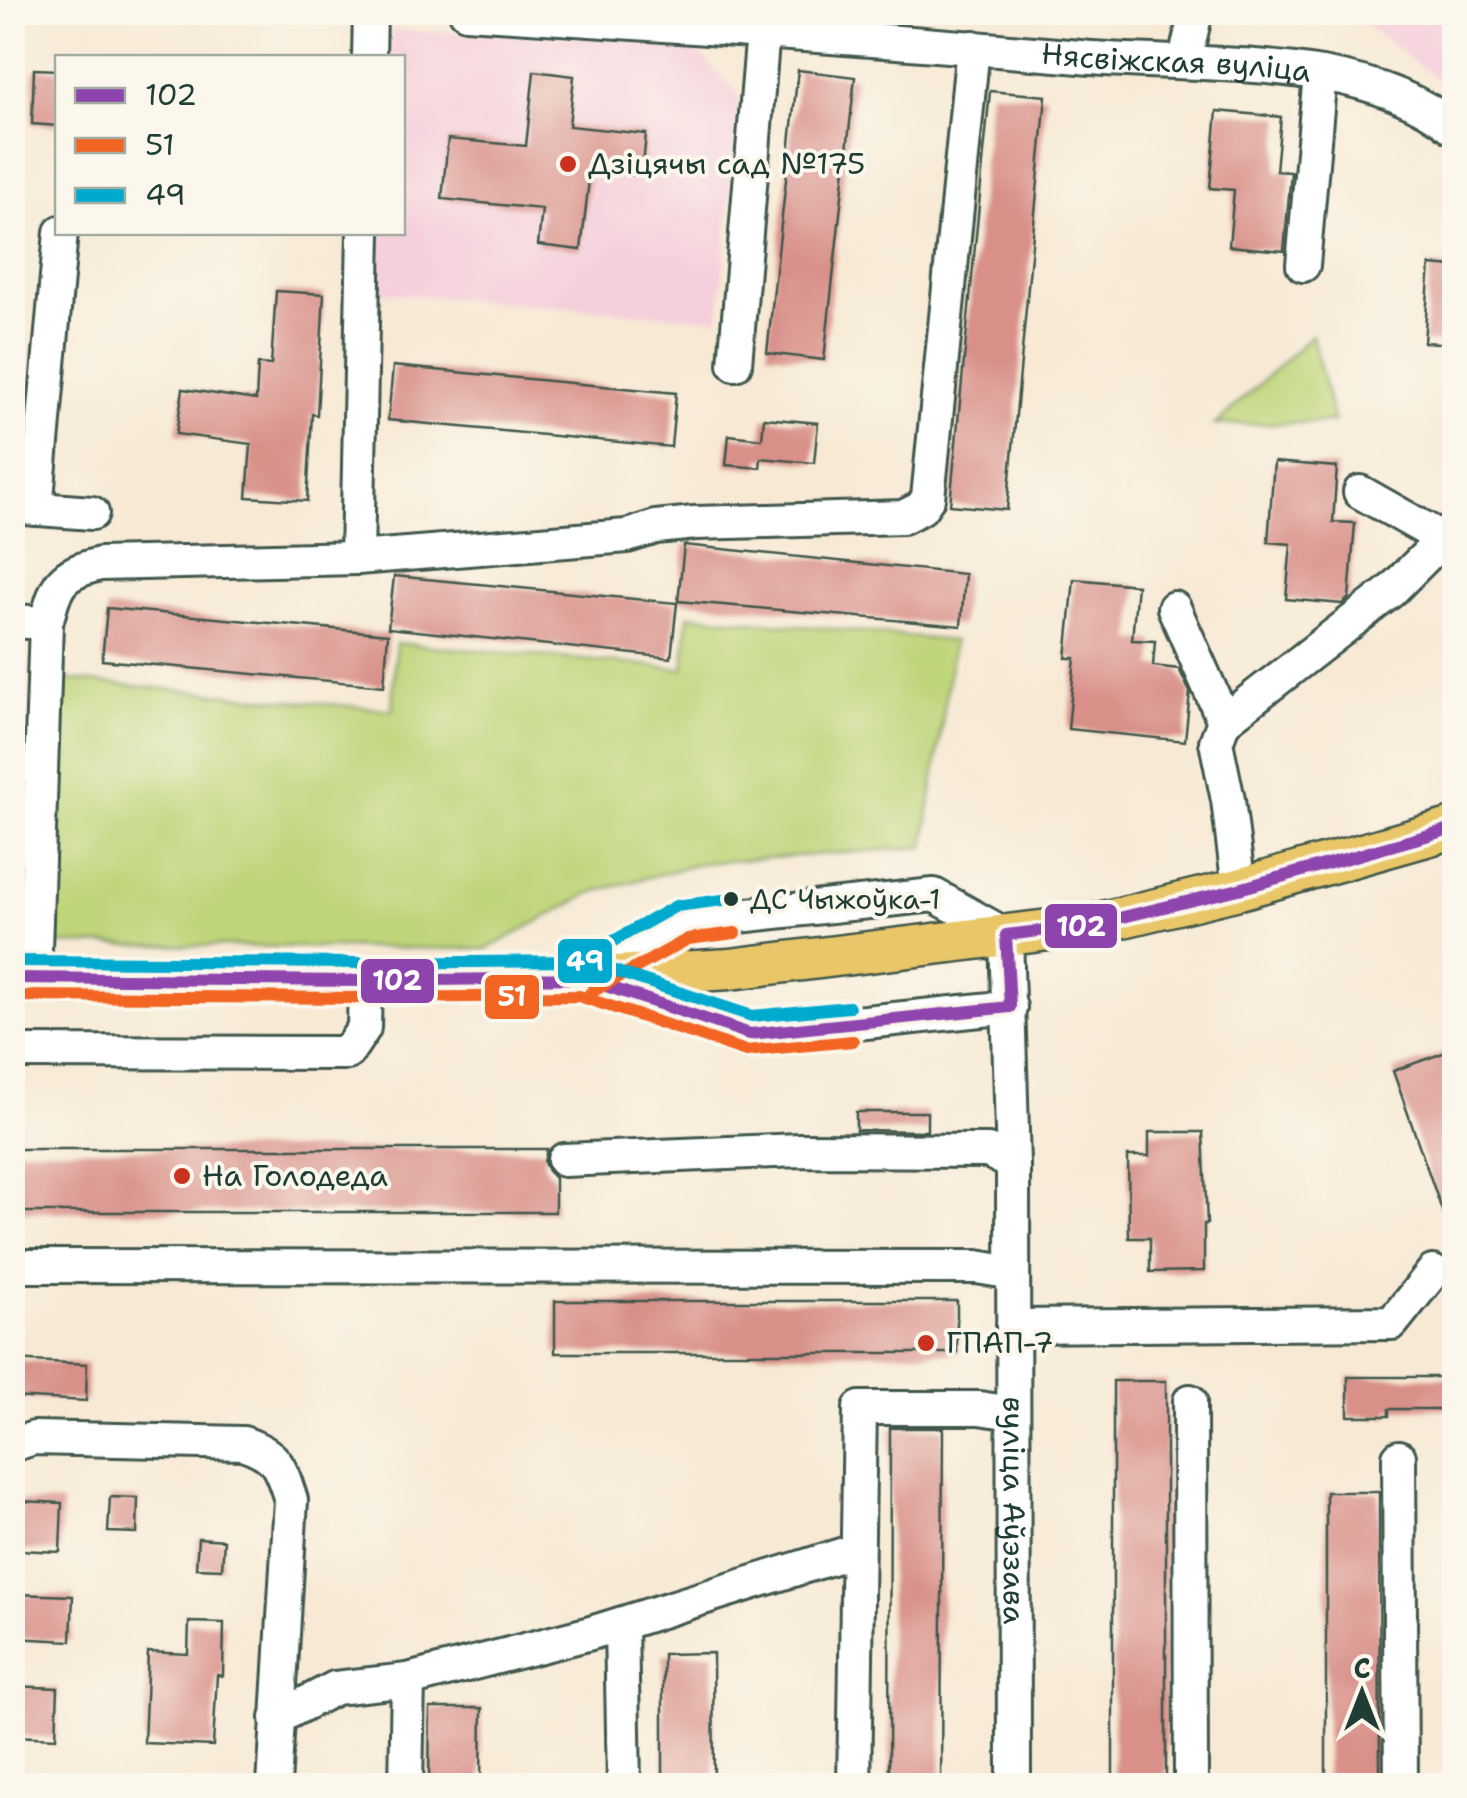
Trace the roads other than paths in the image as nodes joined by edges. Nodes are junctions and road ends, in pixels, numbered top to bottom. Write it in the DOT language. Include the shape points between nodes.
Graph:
graph roads {
  1 [pos="370,12"];
  2 [pos="466,12"];
  3 [pos="1196,12"];
  4 [pos="764,31"];
  5 [pos="973,47"];
  6 [pos="369,55"];
  7 [pos="1184,60"];
  8 [pos="1320,74"];
  9 [pos="1454,128"];
  10 [pos="61,235"];
  11 [pos="364,235"];
  12 [pos="1303,265"];
  13 [pos="735,364"];
  14 [pos="1360,492"];
  15 [pos="24,508"];
  16 [pos="92,513"];
  17 [pos="1450,534"];
  18 [pos="357,558"];
  19 [pos="1174,608"];
  20 [pos="12,622"];
  21 [pos="46,622"];
  22 [pos="1224,721"];
  23 [pos="1454,828"];
  24 [pos="1239,889"];
  25 [pos="1006,935"];
  26 [pos="23,978"];
  27 [pos="582,978"];
  28 [pos="366,981"];
  29 [pos="1010,1008"];
  30 [pos="12,1052"];
  31 [pos="564,1160"];
  32 [pos="1013,1164"];
  33 [pos="12,1266"];
  34 [pos="1434,1272"];
  35 [pos="1013,1273"];
  36 [pos="1013,1326"];
  37 [pos="1190,1400"];
  38 [pos="1013,1413"];
  39 [pos="12,1445"];
  40 [pos="1399,1457"];
  41 [pos="858,1550"];
  42 [pos="621,1624"];
  43 [pos="408,1680"];
  44 [pos="277,1718"];
  45 [pos="274,1786"];
  46 [pos="406,1786"];
  47 [pos="624,1786"];
  48 [pos="854,1786"];
  49 [pos="1014,1786"];
  50 [pos="1191,1786"];
  51 [pos="1401,1786"];
  1 -- 6 [label="street"];
  2 -- 4 [label="street, Нясвіжская вуліца"];
  3 -- 7 [label="street"];
  4 -- 5 [label="street, Нясвіжская вуліца"];
  4 -- 13 [label="street"];
  5 -- 7 [label="street, Нясвіжская вуліца"];
  5 -- 18 [label="street" via="928,498 921,508 902,516 695,524"];
  7 -- 8 [label="street, Нясвіжская вуліца"];
  8 -- 9 [label="street, Нясвіжская вуліца" via="1386,90"];
  8 -- 12 [label="street"];
  10 -- 15 [label="street"];
  11 -- 18 [label="street"];
  14 -- 17 [label="street"];
  15 -- 16 [label="street"];
  17 -- 22 [label="street" via="1391,592"];
  18 -- 21 [label="street" via="100,564 70,571 55,590"];
  19 -- 22 [label="street"];
  20 -- 21 [label="street"];
  21 -- 26 [label="street"];
  22 -- 24 [label="street" via="1216,742"];
  23 -- 24 [label="main road"];
  24 -- 25 [label="main road" via="1090,925"];
  25 -- 27 [label="main road"];
  25 -- 29 [label="street, вуліца Аўэзава"];
  26 -- 28 [label="main road"];
  27 -- 28 [label="main road"];
  27 -- 29 [label="street" via="750,1034"];
  28 -- 30 [label="street" via="364,1028 347,1052"];
  29 -- 32 [label="street, вуліца Аўэзава"];
  31 -- 32 [label="street" via="988,1151"];
  32 -- 35 [label="street, вуліца Аўэзава"];
  33 -- 35 [label="street" via="958,1267"];
  34 -- 36 [label="street" via="1392,1323"];
  35 -- 36 [label="street, вуліца Аўэзава"];
  36 -- 38 [label="street, вуліца Аўэзава"];
  37 -- 50 [label="street"];
  38 -- 41 [label="street" via="860,1408"];
  38 -- 49 [label="street, вуліца Аўэзава"];
  39 -- 44 [label="street" via="34,1438 243,1443 265,1450 281,1466 291,1500"];
  40 -- 51 [label="street"];
  41 -- 42 [label="street"];
  41 -- 48 [label="street"];
  42 -- 43 [label="street"];
  42 -- 47 [label="street"];
  43 -- 44 [label="street" via="335,1688"];
  43 -- 46 [label="street"];
  44 -- 45 [label="street"];
}
